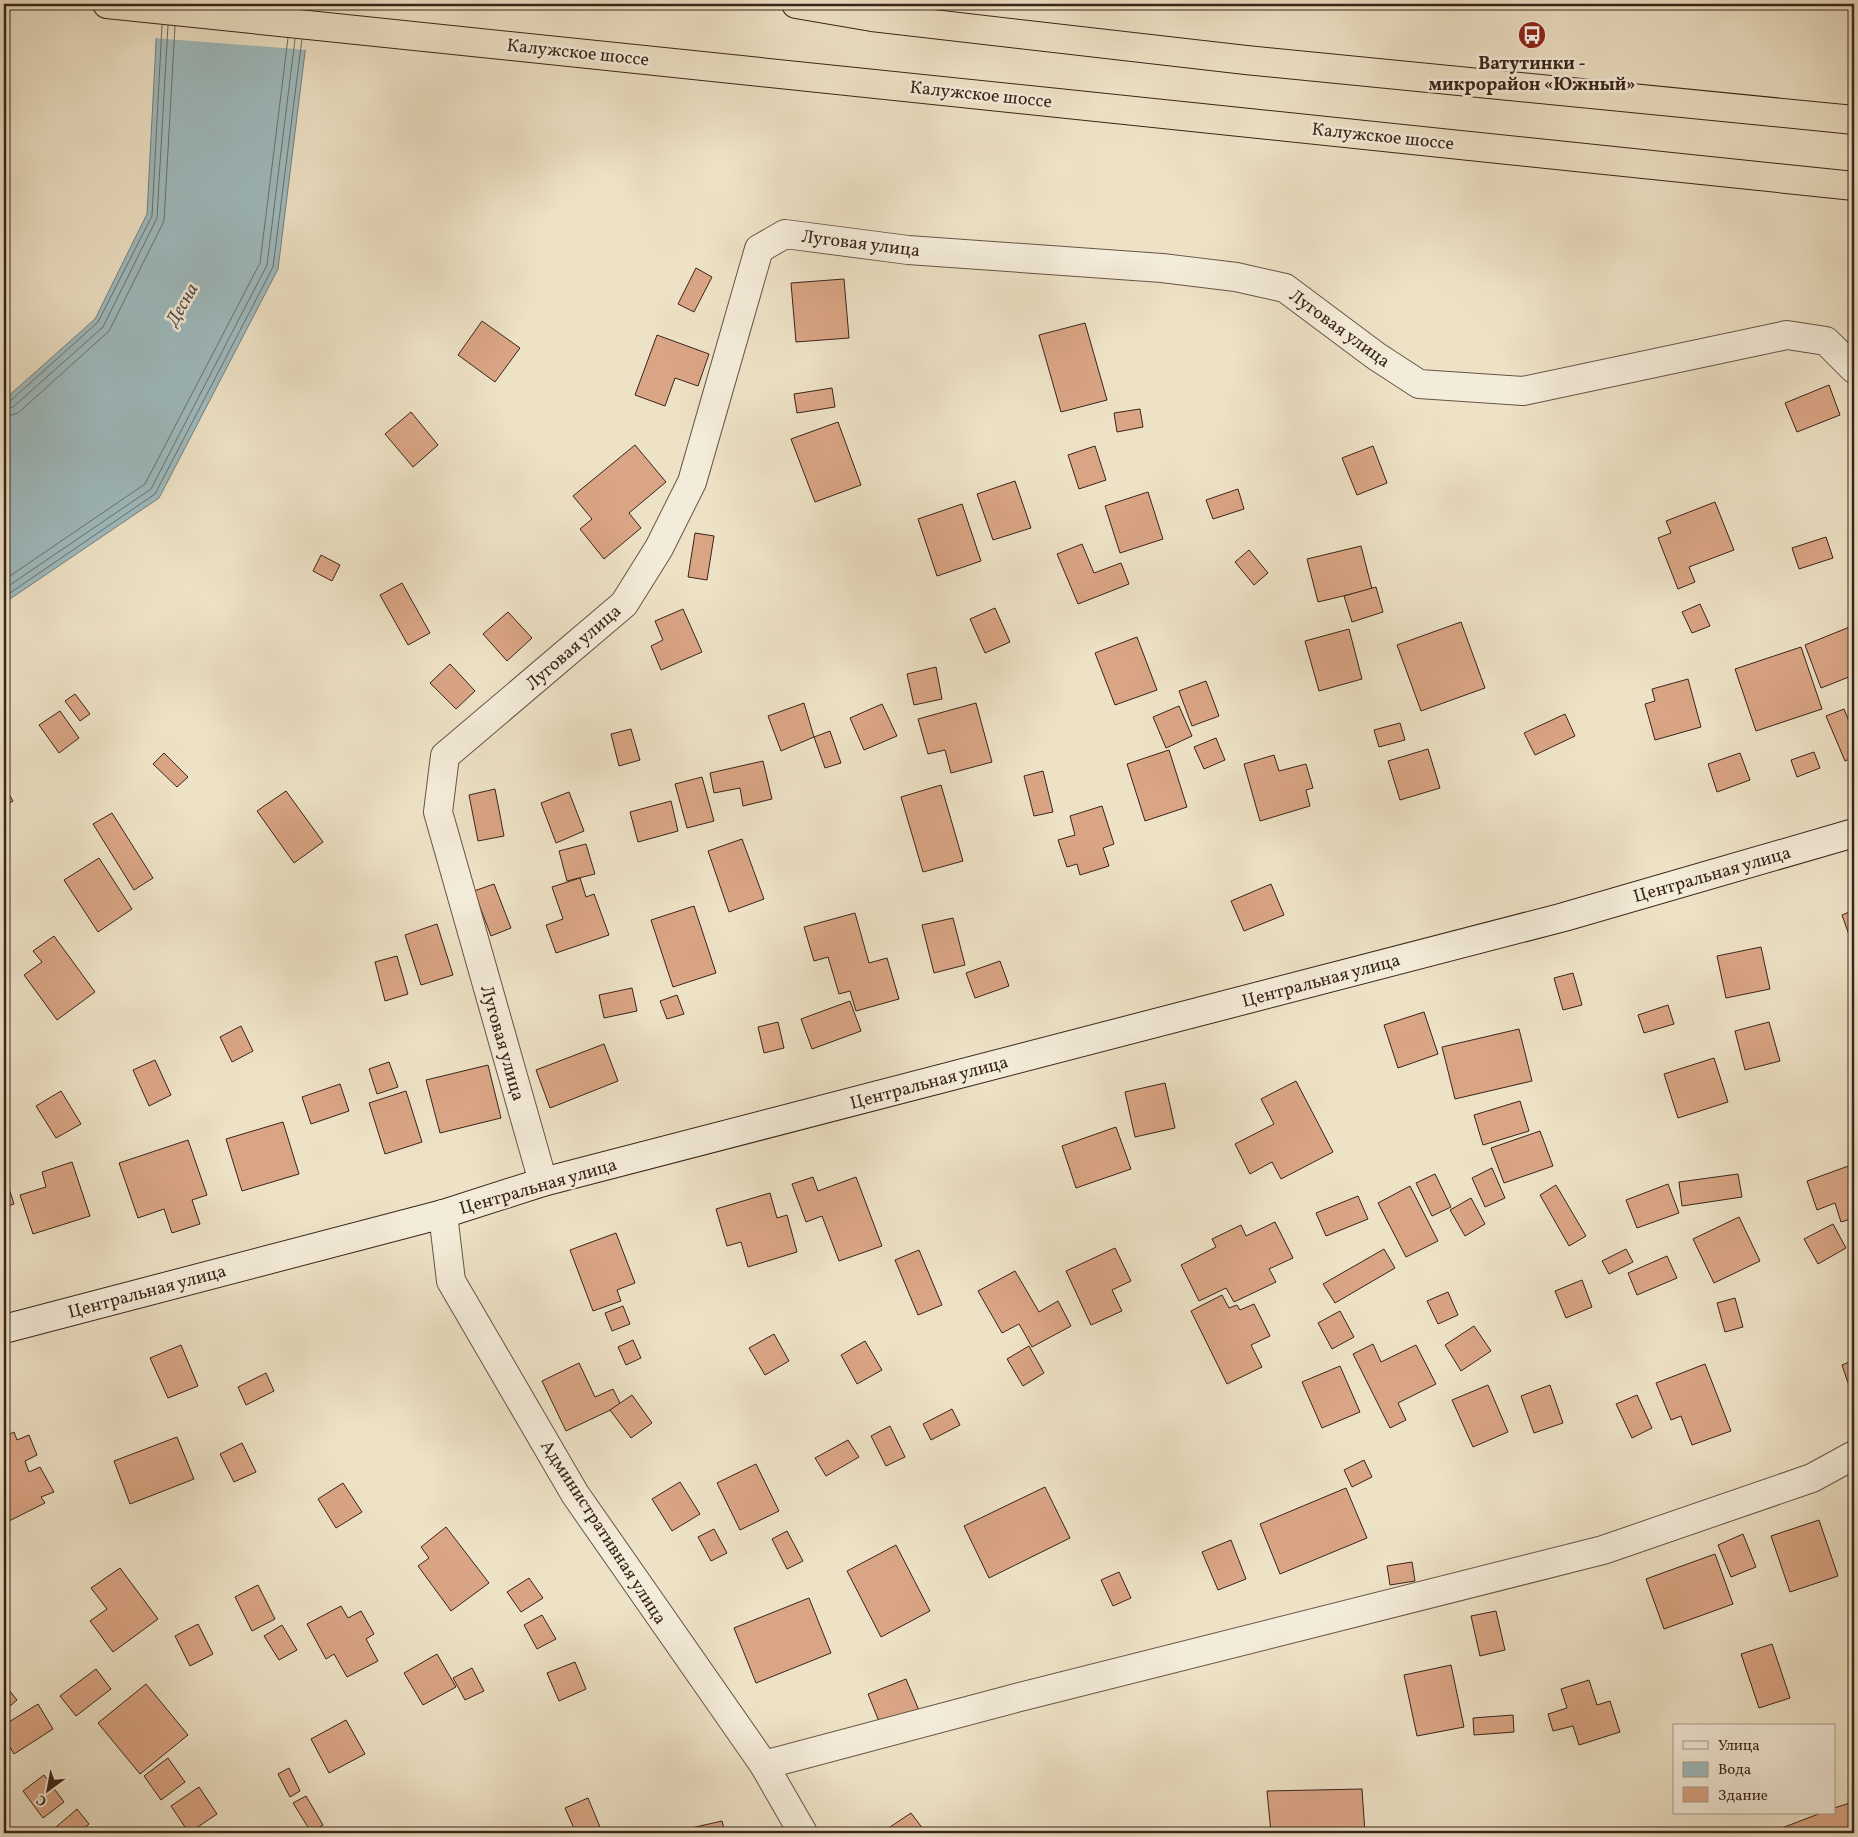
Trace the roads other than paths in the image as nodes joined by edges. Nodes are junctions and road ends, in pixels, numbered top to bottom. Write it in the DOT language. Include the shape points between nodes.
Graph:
graph roads {
  1 [pos="107,4"];
  2 [pos="796,4"];
  3 [pos="1854,120"];
  4 [pos="1854,186"];
  5 [pos="1854,369"];
  6 [pos="1854,834"];
  7 [pos="543,1182"];
  8 [pos="443,1214"];
  9 [pos="4,1329"];
  10 [pos="1854,1455"];
  11 [pos="764,1765"];
  12 [pos="804,1833"];
  1 -- 4 [label="highway, Калужское шоссе"];
  2 -- 3 [label="highway" via="872,17 1246,60"];
  5 -- 7 [label="street, Луговая улица" via="1826,341 1787,335 1523,391 1420,384 1376,356 1285,288 1236,276 908,250 785,234 759,249 692,482 660,548 624,604 445,756 438,812"];
  6 -- 7 [label="street, Центральная улица" via="1564,917"];
  7 -- 8 [label="street, Центральная улица"];
  8 -- 9 [label="street, Центральная улица"];
  8 -- 11 [label="street, Административная улица" via="451,1281 550,1452 575,1494"];
  10 -- 11 [label="street" via="1812,1478 1603,1550 1025,1695"];
  11 -- 12 [label="street, Административная улица"];
}
